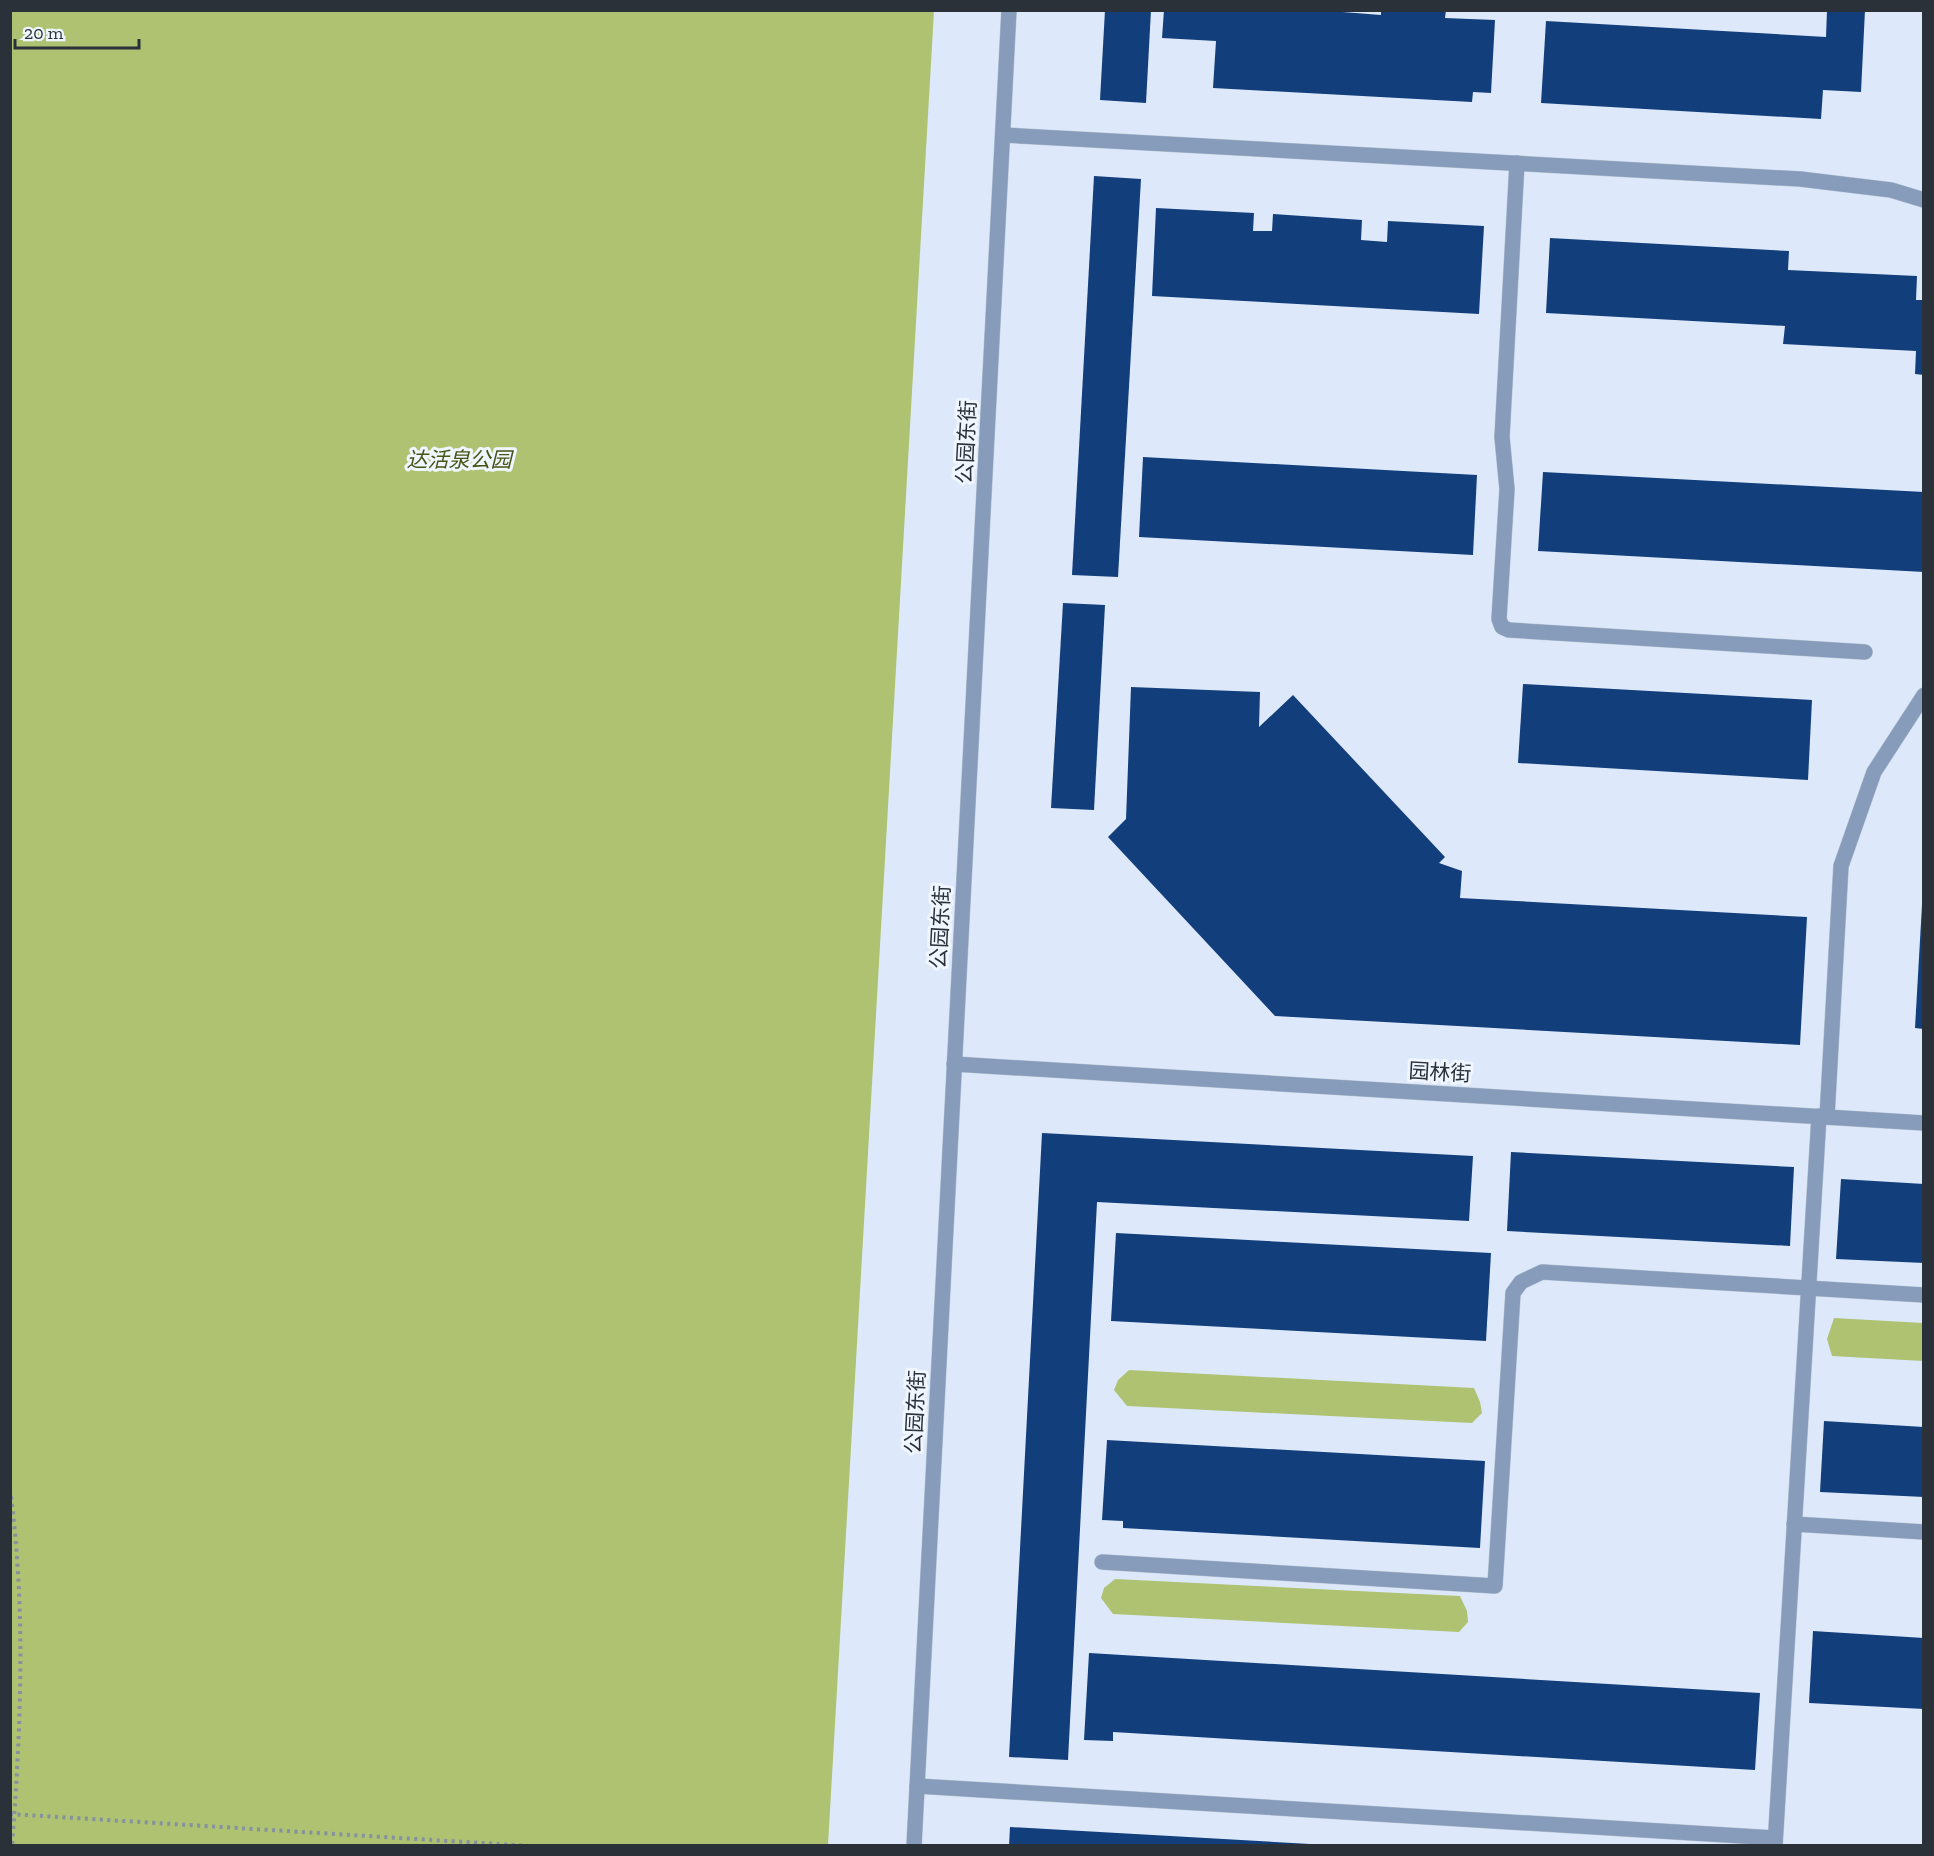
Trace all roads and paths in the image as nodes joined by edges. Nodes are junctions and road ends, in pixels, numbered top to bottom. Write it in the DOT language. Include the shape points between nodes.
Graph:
graph roads {
  1 [pos="1009,10"];
  2 [pos="1003,135"];
  3 [pos="1517,163"];
  4 [pos="1923,200"];
  5 [pos="1865,652"];
  6 [pos="1923,695"];
  7 [pos="954,1064"];
  8 [pos="1823,1117"];
  9 [pos="1923,1123"];
  10 [pos="1808,1288"];
  11 [pos="1923,1294"];
  12 [pos="10,1490"];
  13 [pos="1794,1524"];
  14 [pos="1923,1532"];
  15 [pos="1102,1562"];
  16 [pos="917,1786"];
  17 [pos="12,1814"];
  18 [pos="1775,1842"];
  19 [pos="12,1845"];
  20 [pos="530,1845"];
  21 [pos="914,1845"];
  1 -- 2 [label="street, 公园东街"];
  2 -- 3 [label="street"];
  2 -- 7 [label="street, 公园东街"];
  3 -- 4 [label="street" via="1800,179 1891,190"];
  3 -- 5 [label="street" via="1502,437 1507,489 1499,619 1502,627"];
  6 -- 8 [label="street" via="1874,772 1841,866"];
  7 -- 8 [label="street, 园林街"];
  7 -- 16 [label="street, 公园东街"];
  8 -- 9 [label="street, 园林街"];
  8 -- 10 [label="street"];
  10 -- 11 [label="street"];
  10 -- 13 [label="street"];
  10 -- 15 [label="street" via="1542,1272 1521,1282 1513,1293 1495,1586"];
  12 -- 17 [label="path" via="21,1632 21,1728"];
  13 -- 14 [label="street"];
  13 -- 18 [label="street"];
  16 -- 18 [label="street"];
  16 -- 21 [label="street, 公园东街"];
  17 -- 19 [label="path"];
  17 -- 20 [label="path"];
}
